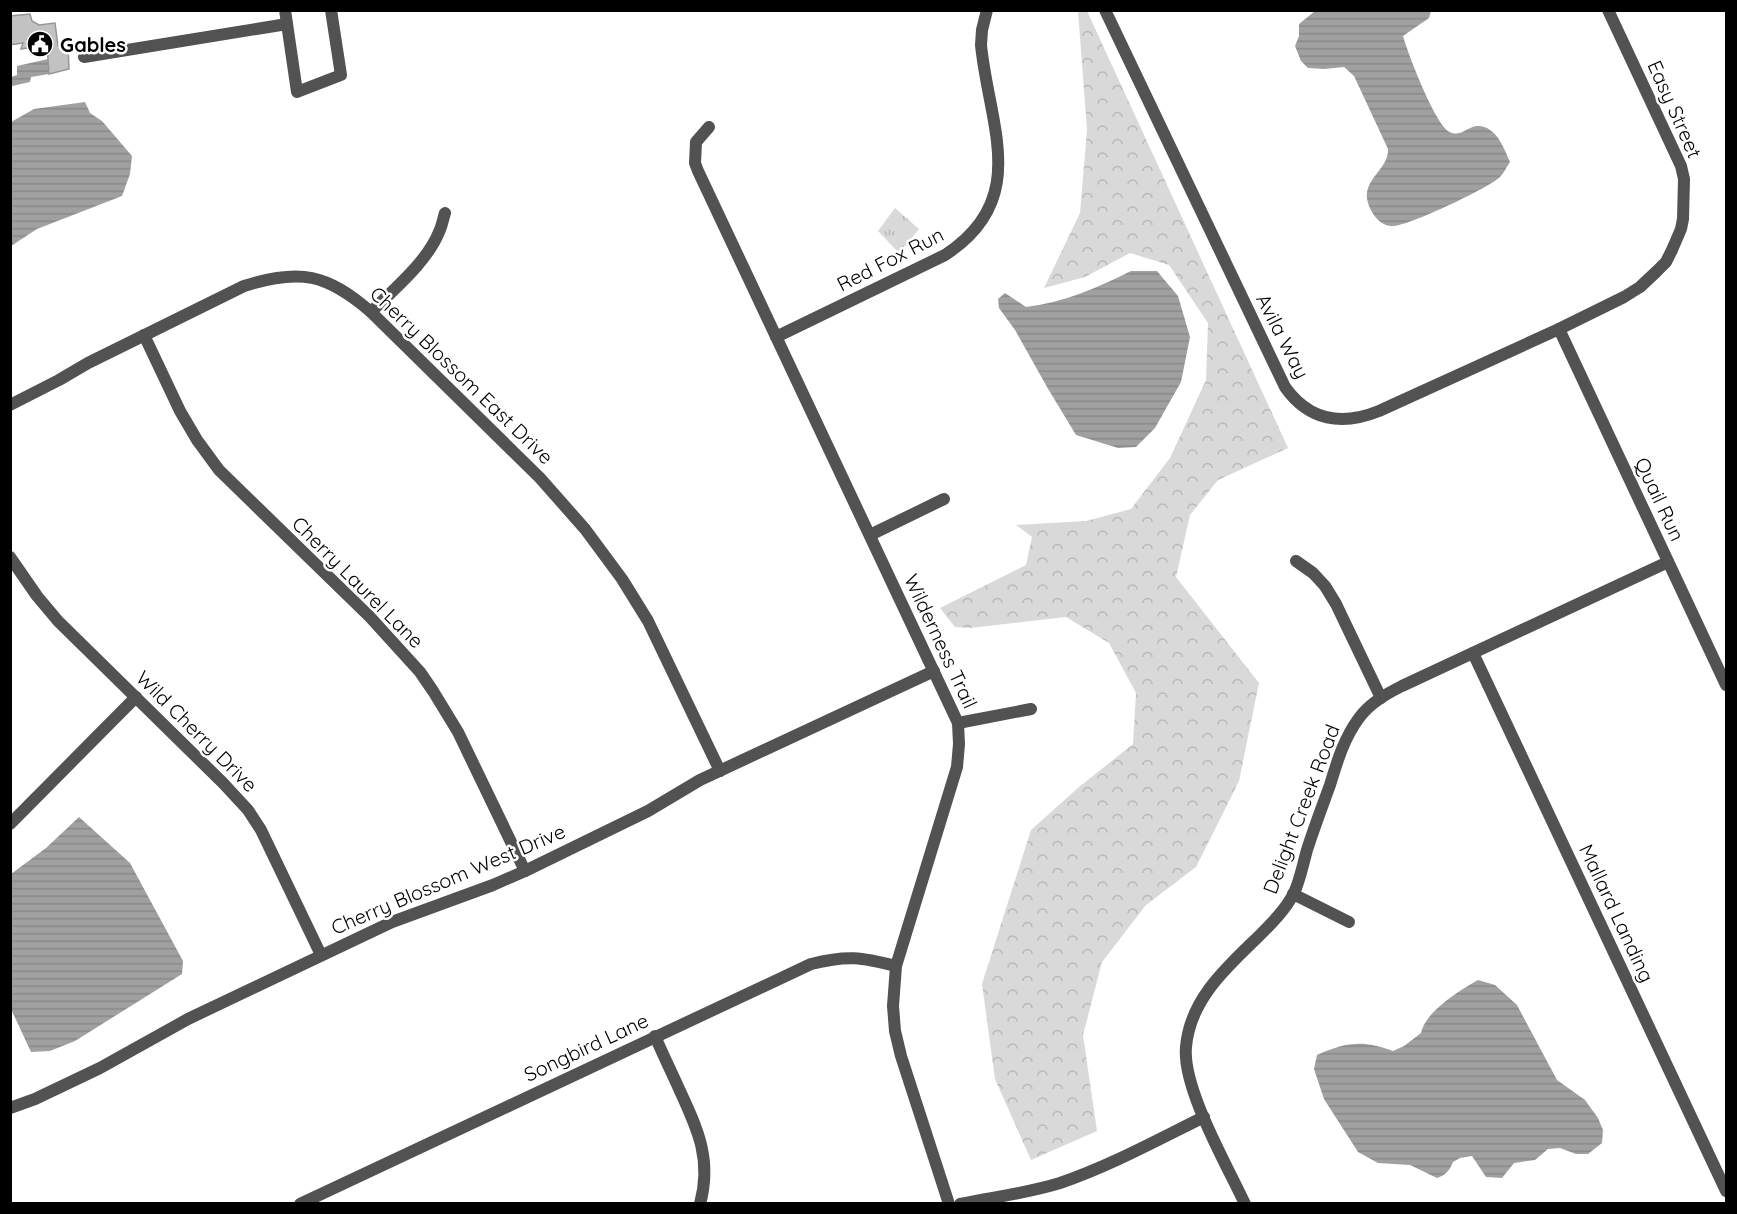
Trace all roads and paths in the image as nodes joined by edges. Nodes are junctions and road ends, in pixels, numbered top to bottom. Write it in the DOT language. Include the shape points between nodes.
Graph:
graph roads {
  1 [pos="285,10"];
  2 [pos="331,10"];
  3 [pos="987,10"];
  4 [pos="1105,10"];
  5 [pos="1608,10"];
  6 [pos="287,24"];
  7 [pos="84,57"];
  8 [pos="709,127"];
  9 [pos="445,213"];
  10 [pos="1681,229"];
  11 [pos="371,312"];
  12 [pos="1559,329"];
  13 [pos="144,335"];
  14 [pos="776,337"];
  15 [pos="10,405"];
  16 [pos="944,499"];
  17 [pos="870,535"];
  18 [pos="10,557"];
  19 [pos="1296,561"];
  20 [pos="1668,562"];
  21 [pos="1473,653"];
  22 [pos="934,671"];
  23 [pos="1726,685"];
  24 [pos="136,697"];
  25 [pos="1381,698"];
  26 [pos="1031,709"];
  27 [pos="958,723"];
  28 [pos="720,771"];
  29 [pos="10,824"];
  30 [pos="525,871"];
  31 [pos="1293,894"];
  32 [pos="1349,922"];
  33 [pos="321,955"];
  34 [pos="896,966"];
  35 [pos="655,1036"];
  36 [pos="10,1108"];
  37 [pos="1204,1117"];
  38 [pos="1726,1191"];
  39 [pos="300,1203"];
  40 [pos="700,1203"];
  41 [pos="949,1203"];
  42 [pos="960,1203"];
  43 [pos="1245,1203"];
  1 -- 6 [label="street"];
  2 -- 6 [label="street" via="341,75 297,92"];
  3 -- 14 [label="street, Red Fox Run" via="981,45 999,166 996,189 982,220 970,236 945,255"];
  4 -- 12 [label="street, Avila Way" via="1278,374 1301,405 1333,419 1368,416"];
  5 -- 10 [label="street, Easy Street" via="1681,166"];
  6 -- 7 [label="street"];
  8 -- 14 [label="street, Wilderness Trail" via="696,142 695,163"];
  9 -- 11 [label="street" via="432,247"];
  10 -- 12 [label="street, Avila Way" via="1666,262 1640,287"];
  11 -- 13 [label="street, Cherry Blossom East Drive" via="328,282 301,276 278,277 244,286"];
  11 -- 28 [label="street, Cherry Blossom East Drive" via="540,478 585,529 648,621"];
  12 -- 20 [label="street, Quail Run"];
  13 -- 15 [label="street, Cherry Blossom East Drive"];
  13 -- 30 [label="street, Cherry Laurel Lane" via="180,411 219,470 420,672 458,732"];
  14 -- 17 [label="street, Wilderness Trail"];
  16 -- 17 [label="street"];
  17 -- 22 [label="street, Wilderness Trail"];
  18 -- 24 [label="street, Wild Cherry Drive" via="58,621"];
  19 -- 25 [label="street" via="1325,586"];
  20 -- 21 [label="street, Delight Creek Road"];
  20 -- 23 [label="street, Quail Run"];
  21 -- 25 [label="street, Delight Creek Road"];
  21 -- 38 [label="street, Mallard Landing"];
  22 -- 27 [label="street, Wilderness Trail"];
  22 -- 28 [label="street, Cherry Blossom West Drive"];
  24 -- 29 [label="street"];
  24 -- 33 [label="street, Wild Cherry Drive" via="248,810"];
  25 -- 31 [label="street, Delight Creek Road" via="1359,717 1342,749"];
  26 -- 27 [label="street"];
  27 -- 34 [label="street, Wilderness Trail" via="957,767"];
  28 -- 30 [label="street, Cherry Blossom West Drive"];
  30 -- 33 [label="street, Cherry Blossom West Drive" via="392,922"];
  31 -- 32 [label="street"];
  31 -- 37 [label="street, Delight Creek Road" via="1270,925 1216,980 1195,1010 1185,1048 1186,1065"];
  33 -- 36 [label="street, Cherry Blossom West Drive" via="188,1019 100,1068"];
  34 -- 35 [label="street, Songbird Lane" via="848,957 810,964"];
  34 -- 41 [label="street, Wilderness Trail" via="893,1006 897,1039"];
  35 -- 39 [label="street, Songbird Lane"];
  35 -- 40 [label="street" via="703,1146 705,1172"];
  37 -- 42 [label="street" via="1059,1183"];
  37 -- 43 [label="street, Delight Creek Road"];
}
